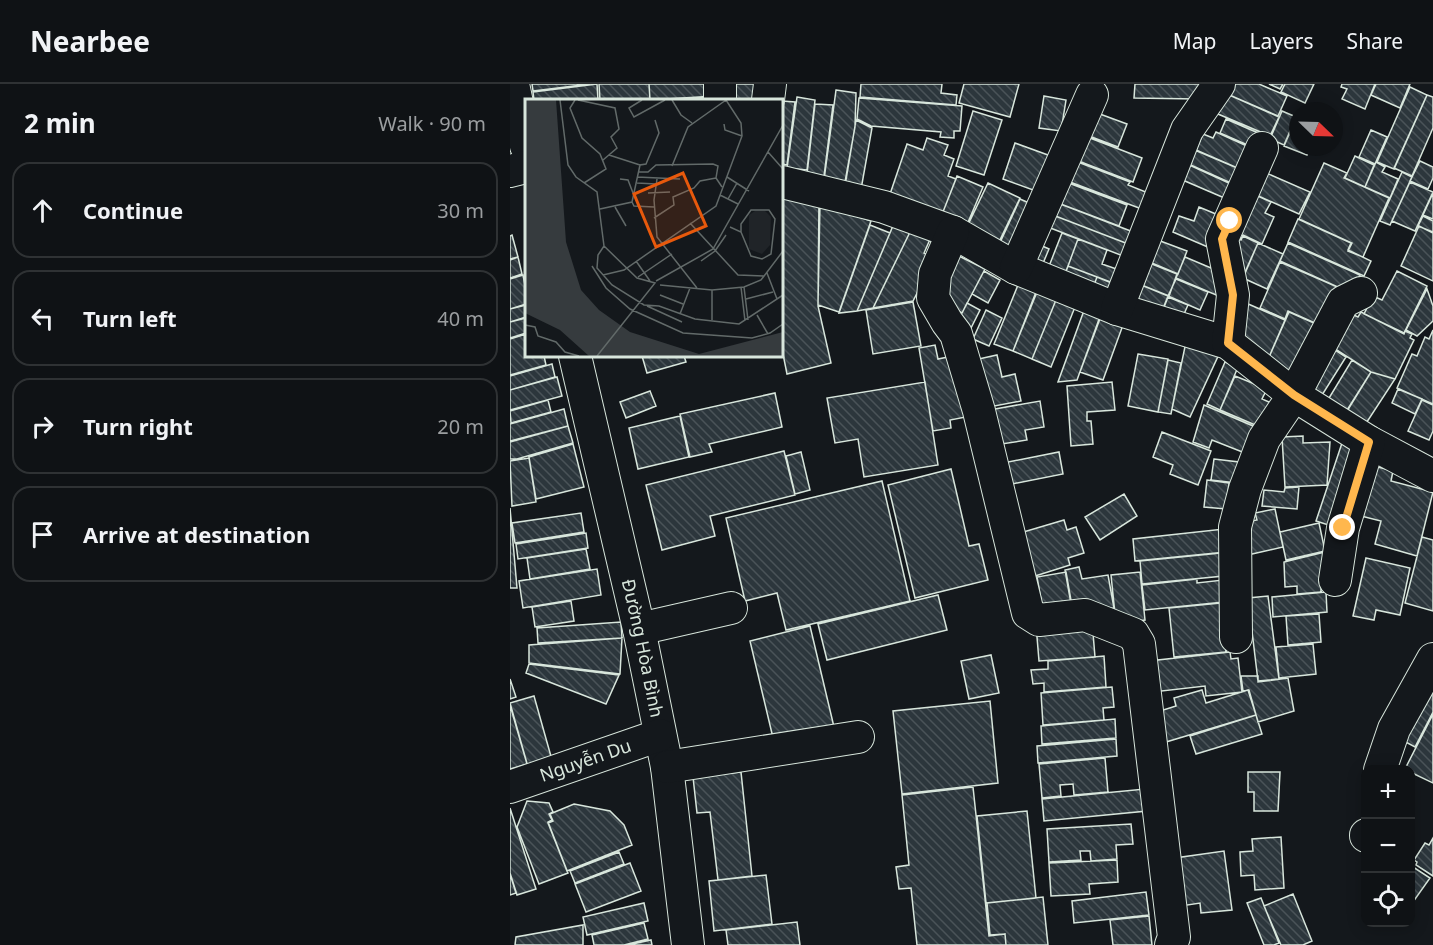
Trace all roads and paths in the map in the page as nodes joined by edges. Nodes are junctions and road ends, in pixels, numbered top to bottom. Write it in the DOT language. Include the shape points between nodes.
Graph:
graph roads {
  1 [pos="513,84"];
  2 [pos="770,84"];
  3 [pos="1219,84"];
  4 [pos="1092,95"];
  5 [pos="768,99"];
  6 [pos="525,141"];
  7 [pos="1262,148"];
  8 [pos="525,167"];
  9 [pos="510,171"];
  10 [pos="783,182"];
  11 [pos="953,232"];
  12 [pos="1016,268"];
  13 [pos="1361,293"];
  14 [pos="1117,309"];
  15 [pos="1228,343"];
  16 [pos="575,357"];
  17 [pos="1294,395"];
  18 [pos="1369,442"];
  19 [pos="1433,476"];
  20 [pos="1335,580"];
  21 [pos="731,608"];
  22 [pos="639,629"];
  23 [pos="1236,637"];
  24 [pos="1433,659"];
  25 [pos="660,735"];
  26 [pos="858,737"];
  27 [pos="1382,765"];
  28 [pos="667,767"];
  29 [pos="510,787"];
  30 [pos="688,945"];
  31 [pos="1171,945"];
  1 -- 6 [label="street"];
  2 -- 5 [label="street"];
  3 -- 14 [label="street" via="1187,130"];
  4 -- 12 [label="street"];
  7 -- 15 [label="street" via="1222,239 1233,295"];
  8 -- 9 [label="street"];
  10 -- 11 [label="street" via="884,207"];
  11 -- 12 [label="street"];
  11 -- 31 [label="street" via="935,274 933,298 956,334 980,411 1028,613 1039,620 1085,615 1133,634 1139,644 1174,937"];
  12 -- 14 [label="street"];
  13 -- 17 [label="street" via="1343,302"];
  14 -- 15 [label="street"];
  15 -- 17 [label="street"];
  16 -- 22 [label="street, Đường Hòa Bình"];
  17 -- 18 [label="street"];
  17 -- 23 [label="street" via="1264,439 1235,527"];
  18 -- 19 [label="street"];
  18 -- 20 [label="street" via="1343,528"];
  21 -- 22 [label="street"];
  22 -- 25 [label="street, Đường Hòa Bình"];
  24 -- 27 [label="street" via="1394,729"];
  25 -- 28 [label="street, Đường Hòa Bình"];
  25 -- 29 [label="street, Nguyễn Du"];
  26 -- 28 [label="street"];
  28 -- 30 [label="street, Đường Hòa Bình"];
}
